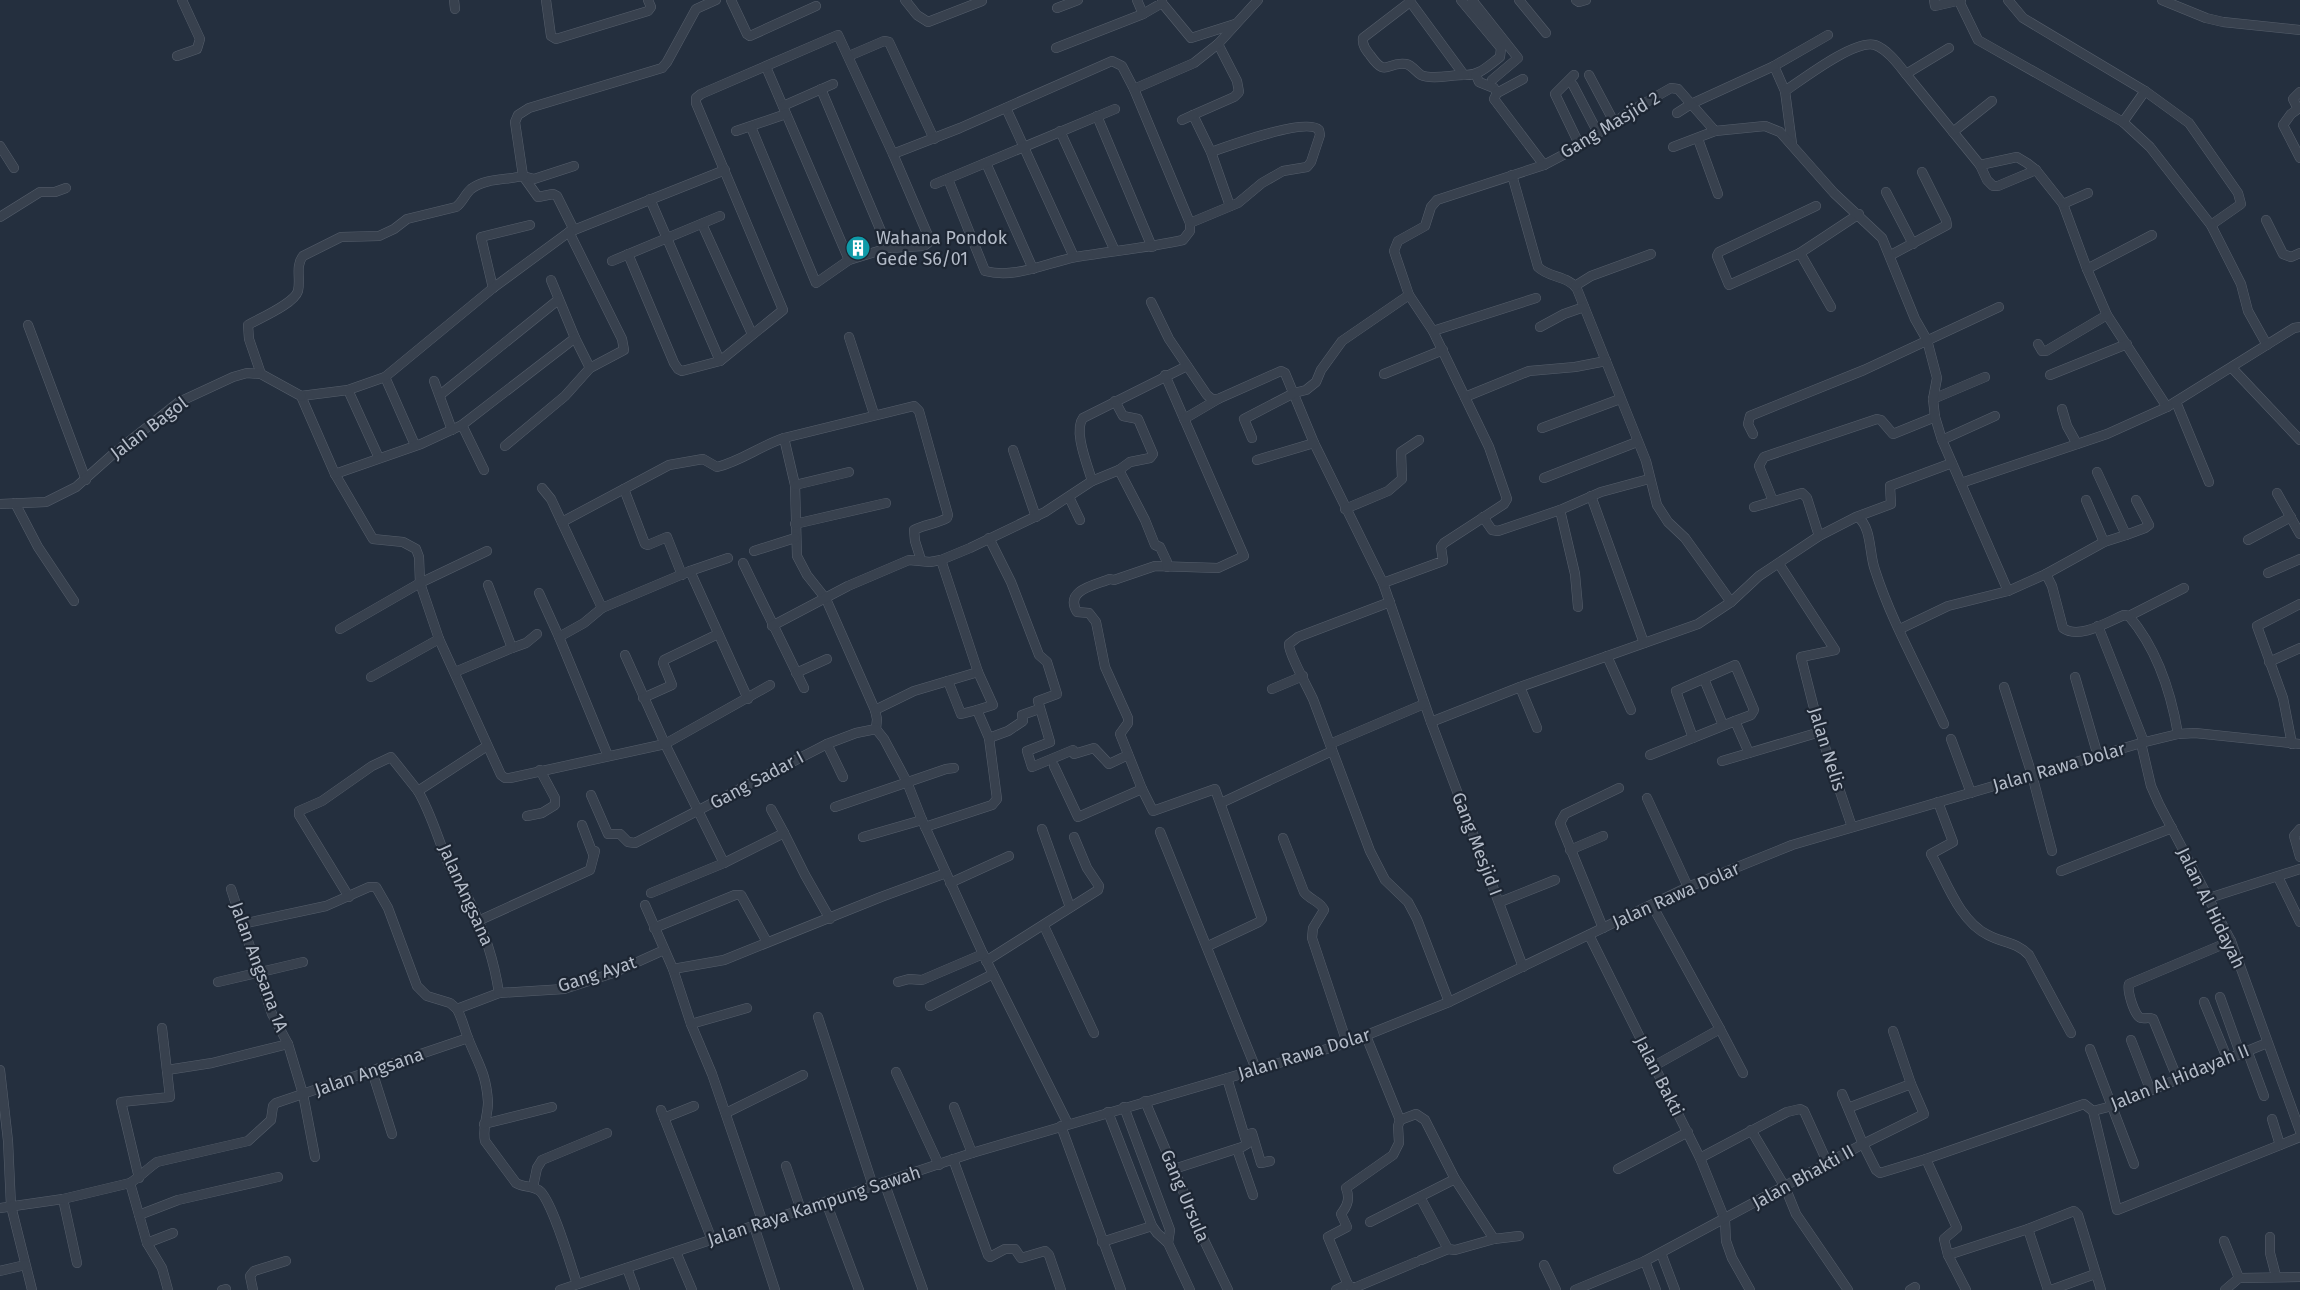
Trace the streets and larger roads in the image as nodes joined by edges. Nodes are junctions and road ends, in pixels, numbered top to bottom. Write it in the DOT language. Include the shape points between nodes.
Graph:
graph roads {
  1 [pos="182,0"];
  2 [pos="546,0"];
  3 [pos="648,0"];
  4 [pos="716,0"];
  5 [pos="731,0"];
  6 [pos="905,0"];
  7 [pos="1078,0"];
  8 [pos="1137,0"];
  9 [pos="1258,0"];
  10 [pos="1461,0"];
  11 [pos="1472,0"];
  12 [pos="1519,0"];
  13 [pos="1576,0"];
  14 [pos="1586,0"];
  15 [pos="1934,0"];
  16 [pos="1960,0"];
  17 [pos="2008,0"];
  18 [pos="2162,0"];
  19 [pos="982,1"];
  20 [pos="1410,1"];
  21 [pos="1162,2"];
  22 [pos="696,5"];
  23 [pos="816,6"];
  24 [pos="1057,8"];
  25 [pos="1143,14"];
  26 [pos="1237,24"];
  27 [pos="2300,30"];
  28 [pos="1546,33"];
  29 [pos="1828,36"];
  30 [pos="1218,44"];
  31 [pos="1056,48"];
  32 [pos="1949,48"];
  33 [pos="177,56"];
  34 [pos="849,56"];
  35 [pos="1774,66"];
  36 [pos="766,67"];
  37 [pos="1906,74"];
  38 [pos="1464,75"];
  39 [pos="1476,75"];
  40 [pos="1574,75"];
  41 [pos="1589,75"];
  42 [pos="1523,79"];
  43 [pos="1492,80"];
  44 [pos="833,84"];
  45 [pos="1573,85"];
  46 [pos="821,89"];
  47 [pos="1134,89"];
  48 [pos="1785,91"];
  49 [pos="2145,91"];
  50 [pos="2300,92"];
  51 [pos="1498,93"];
  52 [pos="1992,101"];
  53 [pos="1691,104"];
  54 [pos="1006,108"];
  55 [pos="1115,109"];
  56 [pos="785,110"];
  57 [pos="2299,110"];
  58 [pos="1677,113"];
  59 [pos="1193,115"];
  60 [pos="1097,116"];
  61 [pos="1182,120"];
  62 [pos="1614,122"];
  63 [pos="2123,122"];
  64 [pos="751,127"];
  65 [pos="736,131"];
  66 [pos="1060,131"];
  67 [pos="1715,131"];
  68 [pos="1953,132"];
  69 [pos="1598,133"];
  70 [pos="934,139"];
  71 [pos="1698,139"];
  72 [pos="1792,144"];
  73 [pos="0,146"];
  74 [pos="1024,146"];
  75 [pos="1580,146"];
  76 [pos="1673,147"];
  77 [pos="1211,152"];
  78 [pos="894,154"];
  79 [pos="2300,158"];
  80 [pos="986,163"];
  81 [pos="1544,165"];
  82 [pos="1980,165"];
  83 [pos="574,166"];
  84 [pos="14,168"];
  85 [pos="725,170"];
  86 [pos="2036,170"];
  87 [pos="1922,172"];
  88 [pos="1512,175"];
  89 [pos="523,176"];
  90 [pos="948,179"];
  91 [pos="935,184"];
  92 [pos="66,188"];
  93 [pos="1886,192"];
  94 [pos="2088,193"];
  95 [pos="1718,194"];
  96 [pos="650,199"];
  97 [pos="2063,204"];
  98 [pos="1230,206"];
  99 [pos="1816,206"];
  100 [pos="1859,214"];
  101 [pos="720,216"];
  102 [pos="0,217"];
  103 [pos="2266,220"];
  104 [pos="1190,223"];
  105 [pos="702,224"];
  106 [pos="530,225"];
  107 [pos="2211,225"];
  108 [pos="572,231"];
  109 [pos="2152,234"];
  110 [pos="667,239"];
  111 [pos="1913,244"];
  112 [pos="1152,247"];
  113 [pos="888,248"];
  114 [pos="1115,251"];
  115 [pos="1800,253"];
  116 [pos="2300,253"];
  117 [pos="628,254"];
  118 [pos="1651,254"];
  119 [pos="1891,255"];
  120 [pos="1074,257"];
  121 [pos="849,260"];
  122 [pos="612,261"];
  123 [pos="1033,268"];
  124 [pos="2087,269"];
  125 [pos="550,280"];
  126 [pos="1575,286"];
  127 [pos="493,288"];
  128 [pos="1409,295"];
  129 [pos="1536,298"];
  130 [pos="558,300"];
  131 [pos="1150,302"];
  132 [pos="1584,307"];
  133 [pos="1831,307"];
  134 [pos="1999,307"];
  135 [pos="2107,315"];
  136 [pos="28,325"];
  137 [pos="1540,327"];
  138 [pos="2300,327"];
  139 [pos="1433,331"];
  140 [pos="752,334"];
  141 [pos="849,337"];
  142 [pos="575,338"];
  143 [pos="1927,340"];
  144 [pos="2038,344"];
  145 [pos="2127,344"];
  146 [pos="2266,346"];
  147 [pos="1442,350"];
  148 [pos="720,361"];
  149 [pos="1606,361"];
  150 [pos="1187,366"];
  151 [pos="590,368"];
  152 [pos="2232,368"];
  153 [pos="261,374"];
  154 [pos="1384,374"];
  155 [pos="1165,375"];
  156 [pos="2050,375"];
  157 [pos="1986,377"];
  158 [pos="385,378"];
  159 [pos="434,381"];
  160 [pos="348,390"];
  161 [pos="1294,393"];
  162 [pos="440,395"];
  163 [pos="301,396"];
  164 [pos="1465,397"];
  165 [pos="1218,398"];
  166 [pos="1620,399"];
  167 [pos="1933,399"];
  168 [pos="1115,401"];
  169 [pos="2176,402"];
  170 [pos="2167,408"];
  171 [pos="2062,409"];
  172 [pos="874,414"];
  173 [pos="1995,416"];
  174 [pos="1935,418"];
  175 [pos="1184,419"];
  176 [pos="462,425"];
  177 [pos="1542,428"];
  178 [pos="452,430"];
  179 [pos="1753,434"];
  180 [pos="784,438"];
  181 [pos="1252,438"];
  182 [pos="1420,440"];
  183 [pos="1942,440"];
  184 [pos="2300,440"];
  185 [pos="1637,442"];
  186 [pos="1314,443"];
  187 [pos="2077,444"];
  188 [pos="415,445"];
  189 [pos="505,446"];
  190 [pos="1013,450"];
  191 [pos="379,458"];
  192 [pos="1257,460"];
  193 [pos="1952,463"];
  194 [pos="484,470"];
  195 [pos="1119,470"];
  196 [pos="849,472"];
  197 [pos="2096,472"];
  198 [pos="335,474"];
  199 [pos="1544,478"];
  200 [pos="1649,479"];
  201 [pos="86,480"];
  202 [pos="1092,481"];
  203 [pos="2209,482"];
  204 [pos="1961,483"];
  205 [pos="795,485"];
  206 [pos="542,488"];
  207 [pos="624,489"];
  208 [pos="2277,494"];
  209 [pos="1591,496"];
  210 [pos="1068,497"];
  211 [pos="2086,500"];
  212 [pos="2136,500"];
  213 [pos="1773,501"];
  214 [pos="15,503"];
  215 [pos="886,503"];
  216 [pos="0,504"];
  217 [pos="1754,507"];
  218 [pos="1345,509"];
  219 [pos="1560,510"];
  220 [pos="1036,517"];
  221 [pos="1482,517"];
  222 [pos="1858,517"];
  223 [pos="2290,517"];
  224 [pos="1080,520"];
  225 [pos="562,522"];
  226 [pos="795,524"];
  227 [pos="2300,534"];
  228 [pos="2126,535"];
  229 [pos="1819,536"];
  230 [pos="796,538"];
  231 [pos="989,538"];
  232 [pos="2248,540"];
  233 [pos="2104,542"];
  234 [pos="488,551"];
  235 [pos="754,551"];
  236 [pos="728,558"];
  237 [pos="2300,559"];
  238 [pos="921,560"];
  239 [pos="941,560"];
  240 [pos="743,563"];
  241 [pos="1779,564"];
  242 [pos="1167,567"];
  243 [pos="686,573"];
  244 [pos="2268,573"];
  245 [pos="2046,574"];
  246 [pos="420,583"];
  247 [pos="1383,583"];
  248 [pos="488,585"];
  249 [pos="2184,588"];
  250 [pos="2008,591"];
  251 [pos="538,593"];
  252 [pos="826,600"];
  253 [pos="74,602"];
  254 [pos="1390,602"];
  255 [pos="1731,602"];
  256 [pos="2300,604"];
  257 [pos="1578,607"];
  258 [pos="602,608"];
  259 [pos="2130,616"];
  260 [pos="772,626"];
  261 [pos="2098,626"];
  262 [pos="340,629"];
  263 [pos="1900,629"];
  264 [pos="537,634"];
  265 [pos="718,634"];
  266 [pos="559,637"];
  267 [pos="439,639"];
  268 [pos="1644,643"];
  269 [pos="512,648"];
  270 [pos="2300,648"];
  271 [pos="624,655"];
  272 [pos="1607,656"];
  273 [pos="827,659"];
  274 [pos="2269,662"];
  275 [pos="455,672"];
  276 [pos="978,672"];
  277 [pos="796,673"];
  278 [pos="1303,676"];
  279 [pos="2074,677"];
  280 [pos="371,678"];
  281 [pos="1704,679"];
  282 [pos="948,681"];
  283 [pos="770,685"];
  284 [pos="1520,687"];
  285 [pos="2004,687"];
  286 [pos="804,688"];
  287 [pos="1272,688"];
  288 [pos="643,698"];
  289 [pos="748,699"];
  290 [pos="1424,704"];
  291 [pos="1039,709"];
  292 [pos="875,710"];
  293 [pos="977,710"];
  294 [pos="1630,710"];
  295 [pos="1735,721"];
  296 [pos="1431,722"];
  297 [pos="1944,724"];
  298 [pos="1723,726"];
  299 [pos="1537,728"];
  300 [pos="876,729"];
  301 [pos="1820,732"];
  302 [pos="2178,734"];
  303 [pos="989,738"];
  304 [pos="1693,738"];
  305 [pos="1951,739"];
  306 [pos="2143,743"];
  307 [pos="665,744"];
  308 [pos="827,744"];
  309 [pos="2296,744"];
  310 [pos="488,746"];
  311 [pos="1331,748"];
  312 [pos="1748,753"];
  313 [pos="1650,755"];
  314 [pos="608,756"];
  315 [pos="1128,756"];
  316 [pos="2098,756"];
  317 [pos="1722,761"];
  318 [pos="1054,766"];
  319 [pos="954,768"];
  320 [pos="540,770"];
  321 [pos="2032,775"];
  322 [pos="843,777"];
  323 [pos="907,782"];
  324 [pos="1619,788"];
  325 [pos="1142,789"];
  326 [pos="418,791"];
  327 [pos="1971,793"];
  328 [pos="591,795"];
  329 [pos="1647,798"];
  330 [pos="1938,802"];
  331 [pos="1221,803"];
  332 [pos="835,807"];
  333 [pos="771,809"];
  334 [pos="698,812"];
  335 [pos="527,816"];
  336 [pos="923,823"];
  337 [pos="582,825"];
  338 [pos="1852,827"];
  339 [pos="2172,828"];
  340 [pos="1042,829"];
  341 [pos="2300,829"];
  342 [pos="1160,832"];
  343 [pos="784,833"];
  344 [pos="1603,836"];
  345 [pos="863,837"];
  346 [pos="1074,837"];
  347 [pos="1283,838"];
  348 [pos="1570,850"];
  349 [pos="2052,851"];
  350 [pos="1009,856"];
  351 [pos="2300,857"];
  352 [pos="724,863"];
  353 [pos="2300,869"];
  354 [pos="2061,871"];
  355 [pos="946,873"];
  356 [pos="2278,877"];
  357 [pos="1556,880"];
  358 [pos="950,882"];
  359 [pos="1688,888"];
  360 [pos="232,889"];
  361 [pos="651,893"];
  362 [pos="350,896"];
  363 [pos="2209,898"];
  364 [pos="1500,902"];
  365 [pos="645,905"];
  366 [pos="1652,905"];
  367 [pos="1070,907"];
  368 [pos="830,919"];
  369 [pos="478,921"];
  370 [pos="2300,922"];
  371 [pos="242,924"];
  372 [pos="1044,926"];
  373 [pos="654,928"];
  374 [pos="1603,928"];
  375 [pos="1589,936"];
  376 [pos="2231,941"];
  377 [pos="767,942"];
  378 [pos="1208,946"];
  379 [pos="664,950"];
  380 [pos="984,957"];
  381 [pos="303,962"];
  382 [pos="1523,967"];
  383 [pos="673,969"];
  384 [pos="259,972"];
  385 [pos="993,974"];
  386 [pos="218,982"];
  387 [pos="898,982"];
  388 [pos="499,993"];
  389 [pos="2220,997"];
  390 [pos="1450,1002"];
  391 [pos="2204,1002"];
  392 [pos="930,1006"];
  393 [pos="747,1008"];
  394 [pos="457,1009"];
  395 [pos="818,1017"];
  396 [pos="690,1024"];
  397 [pos="162,1028"];
  398 [pos="1720,1028"];
  399 [pos="1893,1031"];
  400 [pos="2071,1033"];
  401 [pos="1094,1034"];
  402 [pos="1366,1036"];
  403 [pos="468,1038"];
  404 [pos="2131,1040"];
  405 [pos="2267,1042"];
  406 [pos="1347,1043"];
  407 [pos="288,1044"];
  408 [pos="2090,1049"];
  409 [pos="2244,1051"];
  410 [pos="2227,1058"];
  411 [pos="1654,1066"];
  412 [pos="0,1070"];
  413 [pos="167,1070"];
  414 [pos="1256,1070"];
  415 [pos="372,1071"];
  416 [pos="896,1072"];
  417 [pos="1743,1073"];
  418 [pos="803,1076"];
  419 [pos="1227,1078"];
  420 [pos="2178,1080"];
  421 [pos="1911,1084"];
  422 [pos="2150,1089"];
  423 [pos="303,1094"];
  424 [pos="1842,1094"];
  425 [pos="2264,1096"];
  426 [pos="1145,1101"];
  427 [pos="694,1106"];
  428 [pos="2112,1106"];
  429 [pos="552,1107"];
  430 [pos="954,1107"];
  431 [pos="1124,1107"];
  432 [pos="1848,1108"];
  433 [pos="2093,1111"];
  434 [pos="1108,1112"];
  435 [pos="726,1113"];
  436 [pos="2272,1119"];
  437 [pos="1400,1120"];
  438 [pos="484,1124"];
  439 [pos="1065,1125"];
  440 [pos="1751,1130"];
  441 [pos="2300,1131"];
  442 [pos="1688,1132"];
  443 [pos="607,1133"];
  444 [pos="392,1134"];
  445 [pos="1245,1136"];
  446 [pos="2300,1137"];
  447 [pos="1863,1144"];
  448 [pos="2280,1145"];
  449 [pos="1237,1149"];
  450 [pos="972,1153"];
  451 [pos="315,1158"];
  452 [pos="1700,1158"];
  453 [pos="953,1159"];
  454 [pos="1926,1159"];
  455 [pos="1270,1161"];
  456 [pos="1828,1164"];
  457 [pos="2134,1164"];
  458 [pos="939,1165"];
  459 [pos="786,1166"];
  460 [pos="1618,1169"];
  461 [pos="1174,1170"];
  462 [pos="278,1177"];
  463 [pos="139,1178"];
  464 [pos="1455,1179"];
  465 [pos="884,1182"];
  466 [pos="130,1183"];
  467 [pos="873,1186"];
  468 [pos="533,1187"];
  469 [pos="1785,1187"];
  470 [pos="1254,1195"];
  471 [pos="1420,1197"];
  472 [pos="63,1199"];
  473 [pos="826,1202"];
  474 [pos="12,1206"];
  475 [pos="0,1208"];
  476 [pos="801,1210"];
  477 [pos="139,1214"];
  478 [pos="1725,1220"];
  479 [pos="1370,1222"];
  480 [pos="758,1225"];
  481 [pos="1152,1226"];
  482 [pos="2028,1229"];
  483 [pos="173,1232"];
  484 [pos="1519,1236"];
  485 [pos="2270,1237"];
  486 [pos="1494,1239"];
  487 [pos="712,1240"];
  488 [pos="2224,1241"];
  489 [pos="1102,1242"];
  490 [pos="148,1243"];
  491 [pos="1168,1244"];
  492 [pos="1448,1249"];
  493 [pos="676,1252"];
  494 [pos="1661,1253"];
  495 [pos="1948,1255"];
  496 [pos="286,1261"];
  497 [pos="1645,1261"];
  498 [pos="77,1263"];
  499 [pos="25,1265"];
  500 [pos="1544,1265"];
  501 [pos="627,1268"];
  502 [pos="0,1270"];
  503 [pos="2096,1274"];
  504 [pos="2276,1276"];
  505 [pos="2300,1277"];
  506 [pos="2239,1278"];
  507 [pos="577,1284"];
  508 [pos="1352,1287"];
  509 [pos="32,1290"];
  510 [pos="168,1290"];
  511 [pos="253,1290"];
  512 [pos="560,1290"];
  513 [pos="635,1290"];
  514 [pos="692,1290"];
  515 [pos="775,1290"];
  516 [pos="858,1290"];
  517 [pos="923,1290"];
  518 [pos="1061,1290"];
  519 [pos="1121,1290"];
  520 [pos="1190,1290"];
  521 [pos="1228,1290"];
  522 [pos="1336,1290"];
  523 [pos="1556,1290"];
  524 [pos="1575,1290"];
  525 [pos="1656,1290"];
  526 [pos="1675,1290"];
  527 [pos="1750,1290"];
  528 [pos="1848,1290"];
  529 [pos="1966,1290"];
  530 [pos="2049,1290"];
  531 [pos="2101,1290"];
  532 [pos="2225,1290"];
  1 -- 33 [label="street" via="200,39 197,49"];
  2 -- 3 [label="street" via="551,36 556,39 648,10 651,7"];
  4 -- 22 [label="street"];
  5 -- 23 [label="street" via="750,36"];
  6 -- 19 [label="street" via="917,15 928,22"];
  7 -- 24 [label="street"];
  8 -- 25 [label="street"];
  9 -- 26 [label="street"];
  10 -- 39 [label="street" via="1501,48 1500,57"];
  11 -- 43 [label="street" via="1518,58"];
  12 -- 28 [label="street"];
  13 -- 14 [label="street"];
  15 -- 16 [label="street" via="1935,6"];
  16 -- 63 [label="street" via="1978,40"];
  17 -- 49 [label="street" via="2023,18"];
  18 -- 27 [label="street" via="2223,22"];
  20 -- 38 [label="street"];
  20 -- 38 [label="street" via="1363,38 1374,62 1386,69 1408,64 1430,77"];
  21 -- 25 [label="street"];
  21 -- 26 [label="street" via="1191,38"];
  22 -- 89 [label="street" via="662,68 529,108 518,115 515,122"];
  25 -- 31 [label="street"];
  26 -- 30 [label="street"];
  29 -- 35 [label="street"];
  30 -- 47 [label="street" via="1184,68"];
  30 -- 59 [label="street" via="1237,81 1239,92"];
  32 -- 37 [label="street"];
  34 -- 36 [label="street" via="838,35"];
  34 -- 70 [label="street" via="884,41 889,42"];
  34 -- 78 [label="street"];
  35 -- 48 [label="street"];
  35 -- 53 [label="street"];
  36 -- 56 [label="street"];
  36 -- 85 [label="street" via="696,98"];
  37 -- 48 [label="street" via="1882,48 1873,44 1859,46 1838,56"];
  37 -- 68 [label="street"];
  38 -- 39 [label="street"];
  39 -- 51 [label="street" via="1479,82"];
  40 -- 75 [label="street" via="1555,94"];
  41 -- 62 [label="street"];
  42 -- 51 [label="street"];
  44 -- 46 [label="street"];
  45 -- 69 [label="street"];
  46 -- 56 [label="street"];
  46 -- 113 [label="street"];
  47 -- 54 [label="street" via="1122,66 1112,61"];
  47 -- 104 [label="street"];
  48 -- 72 [label="street"];
  49 -- 63 [label="street"];
  49 -- 107 [label="street" via="2189,123 2238,193 2241,204"];
  50 -- 57 [label="street" via="2293,99"];
  51 -- 81 [label="street" via="1494,99"];
  52 -- 68 [label="street"];
  53 -- 58 [label="street"];
  53 -- 62 [label="street, Gang Masjid 2" via="1678,89 1671,88"];
  53 -- 67 [label="street, Gang Masjid 2"];
  54 -- 70 [label="street"];
  54 -- 74 [label="street"];
  55 -- 60 [label="street"];
  56 -- 64 [label="street"];
  56 -- 121 [label="street"];
  57 -- 79 [label="street" via="2283,125"];
  59 -- 61 [label="street"];
  59 -- 77 [label="street"];
  60 -- 66 [label="street"];
  60 -- 112 [label="street"];
  62 -- 69 [label="street, Gang Masjid 2"];
  63 -- 107 [label="street" via="2150,147"];
  64 -- 65 [label="street"];
  64 -- 121 [label="street" via="816,283"];
  66 -- 74 [label="street"];
  66 -- 114 [label="street"];
  67 -- 71 [label="street"];
  67 -- 72 [label="street" via="1765,126 1780,132"];
  68 -- 82 [label="street"];
  69 -- 75 [label="street, Gang Masjid 2"];
  70 -- 78 [label="street"];
  71 -- 76 [label="street"];
  71 -- 95 [label="street"];
  72 -- 100 [label="street" via="1834,193"];
  73 -- 84 [label="street"];
  74 -- 80 [label="street"];
  74 -- 120 [label="street"];
  75 -- 81 [label="street, Gang Masjid 2"];
  77 -- 98 [label="street"];
  77 -- 98 [label="street" via="1274,132 1313,126 1319,130 1310,164 1283,171"];
  78 -- 113 [label="street" via="929,238 924,246"];
  80 -- 90 [label="street"];
  80 -- 123 [label="street"];
  81 -- 88 [label="street, Gang Masjid 2"];
  82 -- 86 [label="street" via="2017,157"];
  82 -- 86 [label="street" via="1993,186"];
  83 -- 89 [label="street" via="534,179"];
  85 -- 96 [label="street"];
  85 -- 140 [label="street" via="783,310"];
  86 -- 97 [label="street"];
  87 -- 111 [label="street" via="1947,222 1944,227"];
  88 -- 126 [label="street" via="1538,267 1542,272"];
  88 -- 128 [label="street, Gang Masjid 2" via="1437,200 1431,207 1426,226 1398,241 1394,251"];
  89 -- 108 [label="street" via="538,197 557,196"];
  89 -- 153 [label="street" via="478,185 456,207 407,219 379,236 341,238 307,253 299,261 298,291 292,300 248,325 249,339"];
  90 -- 91 [label="street"];
  90 -- 123 [label="street" via="982,270 1002,274"];
  92 -- 102 [label="street" via="40,192"];
  93 -- 111 [label="street"];
  94 -- 97 [label="street"];
  96 -- 108 [label="street"];
  96 -- 110 [label="street"];
  97 -- 124 [label="street"];
  98 -- 104 [label="street"];
  99 -- 115 [label="street" via="1719,252 1717,256 1729,285"];
  100 -- 115 [label="street"];
  100 -- 119 [label="street" via="1882,238"];
  101 -- 105 [label="street"];
  103 -- 116 [label="street" via="2284,254 2291,257"];
  104 -- 112 [label="street" via="1190,231 1183,240"];
  105 -- 110 [label="street"];
  105 -- 140 [label="street"];
  106 -- 127 [label="street" via="481,237"];
  107 -- 146 [label="street" via="2241,284 2248,311"];
  108 -- 127 [label="street"];
  108 -- 151 [label="street" via="624,347 622,352"];
  109 -- 124 [label="street"];
  110 -- 117 [label="street"];
  110 -- 148 [label="street"];
  111 -- 119 [label="street"];
  112 -- 114 [label="street"];
  113 -- 121 [label="street"];
  114 -- 120 [label="street"];
  115 -- 133 [label="street"];
  117 -- 122 [label="street"];
  117 -- 148 [label="street" via="678,369 682,371"];
  118 -- 126 [label="street" via="1591,276"];
  119 -- 143 [label="street" via="1915,319"];
  120 -- 123 [label="street"];
  124 -- 135 [label="street"];
  125 -- 130 [label="street"];
  126 -- 132 [label="street"];
  127 -- 158 [label="street"];
  128 -- 139 [label="street, Gang Masjid 2"];
  128 -- 161 [label="street" via="1342,341 1316,382 1306,390"];
  129 -- 139 [label="street"];
  130 -- 142 [label="street"];
  130 -- 162 [label="street"];
  131 -- 150 [label="street"];
  132 -- 137 [label="street"];
  132 -- 149 [label="street"];
  134 -- 143 [label="street"];
  135 -- 144 [label="street" via="2046,351 2042,351"];
  135 -- 145 [label="street"];
  136 -- 201 [label="street"];
  138 -- 146 [label="street"];
  139 -- 147 [label="street, Gang Masjid 2"];
  140 -- 148 [label="street"];
  141 -- 172 [label="street"];
  142 -- 151 [label="street"];
  142 -- 176 [label="street"];
  143 -- 167 [label="street" via="1937,378"];
  143 -- 179 [label="street" via="1864,370 1750,416 1748,424"];
  145 -- 156 [label="street"];
  145 -- 170 [label="street"];
  146 -- 152 [label="street"];
  147 -- 154 [label="street"];
  147 -- 164 [label="street, Gang Masjid 2"];
  149 -- 164 [label="street" via="1530,371"];
  149 -- 166 [label="street"];
  150 -- 155 [label="street"];
  150 -- 165 [label="street" via="1207,395"];
  151 -- 189 [label="street" via="564,396"];
  152 -- 169 [label="street"];
  152 -- 184 [label="street"];
  153 -- 163 [label="street"];
  153 -- 201 [label="street, Jalan Bagol" via="233,377 179,402"];
  155 -- 168 [label="street"];
  155 -- 175 [label="street"];
  157 -- 167 [label="street"];
  158 -- 160 [label="street"];
  158 -- 188 [label="street"];
  159 -- 162 [label="street"];
  160 -- 163 [label="street"];
  160 -- 191 [label="street"];
  161 -- 165 [label="street, Gang Mesjid I" via="1281,371"];
  161 -- 181 [label="street" via="1244,419"];
  161 -- 186 [label="street, Gang Mesjid I"];
  162 -- 178 [label="street"];
  163 -- 198 [label="street"];
  164 -- 221 [label="street, Gang Masjid 2" via="1489,447 1507,499"];
  165 -- 175 [label="street"];
  166 -- 177 [label="street"];
  166 -- 185 [label="street"];
  167 -- 174 [label="street"];
  168 -- 195 [label="street" via="1123,416 1138,419 1152,454 1150,458 1130,462"];
  168 -- 202 [label="street" via="1079,423"];
  169 -- 170 [label="street"];
  169 -- 203 [label="street"];
  170 -- 187 [label="street"];
  171 -- 187 [label="street"];
  172 -- 180 [label="street"];
  172 -- 238 [label="street" via="914,406 920,410 948,517 914,530"];
  173 -- 183 [label="street"];
  174 -- 183 [label="street"];
  174 -- 213 [label="street" via="1893,434 1877,419 1764,458 1759,466"];
  175 -- 242 [label="street" via="1244,556 1218,568"];
  176 -- 178 [label="street"];
  176 -- 194 [label="street"];
  178 -- 188 [label="street"];
  180 -- 205 [label="street"];
  180 -- 207 [label="street" via="716,467 703,459 669,465"];
  182 -- 218 [label="street" via="1401,452 1402,479 1388,491"];
  183 -- 193 [label="street"];
  185 -- 199 [label="street"];
  185 -- 200 [label="street" via="1646,461"];
  186 -- 192 [label="street"];
  186 -- 218 [label="street, Gang Mesjid I"];
  187 -- 204 [label="street"];
  188 -- 191 [label="street"];
  190 -- 220 [label="street"];
  191 -- 198 [label="street"];
  193 -- 204 [label="street"];
  193 -- 222 [label="street" via="1890,486 1891,504"];
  195 -- 202 [label="street"];
  195 -- 242 [label="street" via="1145,520 1152,541 1160,547"];
  196 -- 205 [label="street"];
  197 -- 228 [label="street"];
  198 -- 246 [label="street" via="371,535 413,546 419,557"];
  200 -- 209 [label="street"];
  200 -- 255 [label="street" via="1657,505 1668,522 1685,538"];
  201 -- 214 [label="street, Jalan Bagol" via="46,502"];
  202 -- 210 [label="street"];
  204 -- 250 [label="street"];
  205 -- 226 [label="street"];
  206 -- 225 [label="street"];
  207 -- 225 [label="street"];
  207 -- 243 [label="street" via="646,544 667,537"];
  208 -- 223 [label="street"];
  209 -- 219 [label="street"];
  209 -- 268 [label="street"];
  210 -- 220 [label="street"];
  210 -- 224 [label="street"];
  211 -- 233 [label="street"];
  212 -- 228 [label="street" via="2149,524"];
  213 -- 217 [label="street"];
  213 -- 229 [label="street" via="1804,494"];
  214 -- 216 [label="street, Jalan Bagol"];
  214 -- 253 [label="street" via="38,547"];
  215 -- 226 [label="street"];
  218 -- 247 [label="street, Gang Mesjid I"];
  219 -- 221 [label="street" via="1498,531 1492,530"];
  219 -- 257 [label="street" via="1575,574"];
  220 -- 231 [label="street"];
  221 -- 247 [label="street" via="1444,542 1441,547 1443,561"];
  222 -- 229 [label="street"];
  222 -- 263 [label="street" via="1864,523 1871,559"];
  223 -- 227 [label="street"];
  223 -- 232 [label="street"];
  225 -- 258 [label="street"];
  226 -- 230 [label="street"];
  228 -- 233 [label="street"];
  229 -- 241 [label="street"];
  230 -- 235 [label="street"];
  230 -- 252 [label="street" via="797,556"];
  231 -- 239 [label="street"];
  231 -- 291 [label="street" via="1011,582 1039,656 1047,662 1057,694 1038,701"];
  233 -- 245 [label="street"];
  234 -- 246 [label="street"];
  236 -- 243 [label="street"];
  237 -- 244 [label="street"];
  238 -- 239 [label="street"];
  238 -- 252 [label="street" via="904,562 848,586"];
  239 -- 276 [label="street"];
  240 -- 260 [label="street"];
  241 -- 255 [label="street" via="1746,585"];
  241 -- 301 [label="street, Jalan Nelis" via="1835,650 1801,657"];
  242 -- 315 [label="street" via="1155,566 1110,579 1080,591 1073,598 1077,612 1089,613 1096,622 1105,667 1128,718 1120,734"];
  243 -- 258 [label="street"];
  243 -- 265 [label="street"];
  245 -- 250 [label="street"];
  245 -- 261 [label="street" via="2064,628 2073,632"];
  246 -- 262 [label="street"];
  246 -- 267 [label="street"];
  247 -- 254 [label="street, Gang Mesjid I"];
  248 -- 269 [label="street"];
  249 -- 259 [label="street"];
  250 -- 263 [label="street" via="1948,606"];
  251 -- 266 [label="street"];
  252 -- 260 [label="street"];
  252 -- 292 [label="street"];
  254 -- 278 [label="street" via="1292,640 1288,649"];
  254 -- 290 [label="street, Gang Mesjid I"];
  255 -- 268 [label="street" via="1698,624"];
  256 -- 274 [label="street" via="2257,624"];
  258 -- 266 [label="street"];
  259 -- 261 [label="street" via="2124,615"];
  259 -- 302 [label="street" via="2140,628 2162,672 2173,704"];
  260 -- 277 [label="street"];
  261 -- 306 [label="street, Jalan Al Hidayah"];
  263 -- 297 [label="street"];
  264 -- 269 [label="street"];
  265 -- 288 [label="street" via="664,660 672,685"];
  265 -- 289 [label="street"];
  266 -- 314 [label="street"];
  267 -- 275 [label="street"];
  267 -- 280 [label="street"];
  268 -- 272 [label="street"];
  269 -- 275 [label="street"];
  270 -- 274 [label="street"];
  271 -- 288 [label="street, Gang Sadar I"];
  272 -- 284 [label="street"];
  272 -- 294 [label="street"];
  273 -- 277 [label="street"];
  274 -- 309 [label="street"];
  275 -- 310 [label="street"];
  276 -- 282 [label="street"];
  276 -- 293 [label="street" via="992,705"];
  277 -- 286 [label="street"];
  278 -- 287 [label="street"];
  278 -- 311 [label="street"];
  279 -- 316 [label="street"];
  281 -- 295 [label="street" via="1738,666 1754,710 1751,715"];
  281 -- 298 [label="street"];
  281 -- 304 [label="street" via="1678,689 1676,693"];
  282 -- 292 [label="street" via="914,691"];
  282 -- 293 [label="street" via="961,714"];
  283 -- 289 [label="street"];
  284 -- 296 [label="street"];
  284 -- 299 [label="street"];
  285 -- 321 [label="street"];
  288 -- 307 [label="street, Gang Sadar I"];
  289 -- 307 [label="street"];
  290 -- 296 [label="street, Gang Mesjid I"];
  290 -- 311 [label="street"];
  291 -- 303 [label="street" via="1022,715 1023,721 1008,731"];
  291 -- 315 [label="street" via="1050,742 1027,751 1032,767 1073,750 1074,754 1094,748 1110,764"];
  292 -- 300 [label="street"];
  293 -- 303 [label="street"];
  295 -- 298 [label="street"];
  295 -- 312 [label="street"];
  296 -- 364 [label="street, Gang Mesjid I"];
  298 -- 304 [label="street"];
  300 -- 308 [label="street, Gang Sadar I"];
  300 -- 323 [label="street"];
  301 -- 312 [label="street"];
  301 -- 338 [label="street, Jalan Nelis"];
  302 -- 306 [label="street, Jalan Rawa Dolar"];
  302 -- 309 [label="street, Jalan Rawa Dolar" via="2214,734"];
  303 -- 336 [label="street" via="996,802"];
  304 -- 313 [label="street"];
  305 -- 327 [label="street"];
  306 -- 316 [label="street, Jalan Rawa Dolar"];
  306 -- 339 [label="street, Jalan Al Hidayah" via="2152,786"];
  307 -- 314 [label="street"];
  307 -- 334 [label="street, Gang Sadar I"];
  308 -- 322 [label="street"];
  308 -- 334 [label="street, Gang Sadar I"];
  310 -- 320 [label="street" via="505,778"];
  310 -- 326 [label="street"];
  311 -- 331 [label="street"];
  311 -- 390 [label="street" via="1377,867 1394,891 1408,902"];
  312 -- 317 [label="street"];
  314 -- 320 [label="street"];
  315 -- 325 [label="street"];
  316 -- 321 [label="street, Jalan Rawa Dolar"];
  318 -- 325 [label="street" via="1078,816"];
  319 -- 323 [label="street"];
  320 -- 335 [label="street" via="555,798 555,805 542,813"];
  321 -- 327 [label="street, Jalan Rawa Dolar"];
  321 -- 349 [label="street"];
  323 -- 332 [label="street"];
  323 -- 336 [label="street"];
  324 -- 348 [label="street" via="1565,814 1560,827"];
  325 -- 331 [label="street" via="1153,811 1215,789"];
  326 -- 362 [label="street, JalanAngsana" via="391,757 299,812"];
  326 -- 369 [label="street, JalanAngsana" via="435,823 455,878"];
  327 -- 330 [label="street, Jalan Rawa Dolar"];
  328 -- 334 [label="street" via="608,834 620,834 632,843"];
  329 -- 359 [label="street"];
  330 -- 338 [label="street, Jalan Rawa Dolar"];
  330 -- 400 [label="street" via="1953,842 1931,854 1965,915 1988,935 2023,948"];
  331 -- 378 [label="street" via="1262,919"];
  333 -- 343 [label="street"];
  334 -- 352 [label="street"];
  336 -- 345 [label="street"];
  336 -- 355 [label="street"];
  337 -- 369 [label="street" via="594,853 590,870"];
  338 -- 359 [label="street, Jalan Rawa Dolar" via="1792,845"];
  339 -- 354 [label="street"];
  339 -- 363 [label="street, Jalan Al Hidayah"];
  340 -- 367 [label="street"];
  341 -- 351 [label="street" via="2294,836"];
  342 -- 378 [label="street"];
  343 -- 352 [label="street"];
  343 -- 368 [label="street"];
  344 -- 348 [label="street"];
  346 -- 367 [label="street" via="1087,868 1099,886 1093,894"];
  347 -- 406 [label="street" via="1304,892 1324,910 1313,928 1312,938"];
  348 -- 374 [label="street"];
  350 -- 358 [label="street"];
  352 -- 361 [label="street"];
  353 -- 356 [label="street"];
  355 -- 358 [label="street"];
  355 -- 368 [label="street"];
  356 -- 363 [label="street"];
  356 -- 370 [label="street"];
  357 -- 364 [label="street"];
  358 -- 380 [label="street"];
  359 -- 366 [label="street, Jalan Rawa Dolar"];
  360 -- 371 [label="street, Jalan Angsana 1A"];
  362 -- 371 [label="street" via="326,906"];
  362 -- 394 [label="street" via="376,887 388,908 417,986 427,996 450,1003"];
  363 -- 376 [label="street, Jalan Al Hidayah"];
  364 -- 382 [label="street, Gang Mesjid I"];
  365 -- 373 [label="street"];
  366 -- 374 [label="street, Jalan Rawa Dolar"];
  366 -- 398 [label="street"];
  367 -- 372 [label="street"];
  368 -- 377 [label="street"];
  369 -- 388 [label="street, JalanAngsana" via="491,950"];
  371 -- 384 [label="street, Jalan Angsana 1A"];
  372 -- 380 [label="street"];
  372 -- 401 [label="street"];
  373 -- 377 [label="street" via="741,895"];
  373 -- 379 [label="street"];
  374 -- 375 [label="street, Jalan Rawa Dolar"];
  375 -- 382 [label="street, Jalan Rawa Dolar"];
  375 -- 411 [label="street, Jalan Bakti"];
  376 -- 405 [label="street, Jalan Al Hidayah"];
  376 -- 420 [label="street" via="2130,982 2127,988 2138,1016 2150,1017 2154,1022"];
  377 -- 383 [label="street" via="724,960"];
  378 -- 414 [label="street"];
  379 -- 383 [label="street"];
  379 -- 388 [label="street, Gang Ayat" via="613,973 564,988"];
  380 -- 385 [label="street"];
  380 -- 387 [label="street" via="922,980"];
  381 -- 384 [label="street"];
  382 -- 390 [label="street, Jalan Rawa Dolar"];
  383 -- 396 [label="street"];
  384 -- 386 [label="street"];
  384 -- 407 [label="street, Jalan Angsana 1A" via="272,1014"];
  385 -- 392 [label="street"];
  385 -- 439 [label="street"];
  388 -- 394 [label="street"];
  389 -- 409 [label="street"];
  390 -- 402 [label="street, Jalan Rawa Dolar"];
  391 -- 410 [label="street"];
  393 -- 396 [label="street"];
  394 -- 403 [label="street"];
  395 -- 467 [label="street"];
  396 -- 435 [label="street"];
  397 -- 413 [label="street"];
  398 -- 411 [label="street"];
  398 -- 417 [label="street"];
  399 -- 421 [label="street"];
  402 -- 406 [label="street, Jalan Rawa Dolar"];
  402 -- 437 [label="street"];
  403 -- 415 [label="street, Jalan Angsana"];
  403 -- 438 [label="street" via="486,1084 488,1107"];
  404 -- 422 [label="street"];
  405 -- 409 [label="street, Jalan Al Hidayah II"];
  405 -- 441 [label="street, Jalan Al Hidayah"];
  406 -- 414 [label="street, Jalan Rawa Dolar"];
  407 -- 413 [label="street, Jalan Angsana 1A" via="212,1064"];
  407 -- 423 [label="street, Jalan Angsana 1A"];
  408 -- 428 [label="street"];
  409 -- 410 [label="street, Jalan Al Hidayah II"];
  409 -- 425 [label="street"];
  410 -- 420 [label="street, Jalan Al Hidayah II"];
  411 -- 442 [label="street, Jalan Bakti"];
  412 -- 474 [label="street"];
  413 -- 463 [label="street" via="170,1097 121,1102"];
  414 -- 419 [label="street, Jalan Rawa Dolar"];
  415 -- 423 [label="street, Jalan Angsana"];
  415 -- 444 [label="street"];
  416 -- 458 [label="street"];
  418 -- 435 [label="street"];
  419 -- 426 [label="street, Jalan Rawa Dolar"];
  419 -- 445 [label="street"];
  420 -- 422 [label="street, Jalan Al Hidayah II"];
  421 -- 432 [label="street"];
  421 -- 447 [label="street" via="1924,1114"];
  422 -- 428 [label="street, Jalan Al Hidayah II"];
  423 -- 451 [label="street, Jalan Angsana"];
  423 -- 463 [label="street" via="276,1103 271,1120 248,1141 156,1162"];
  424 -- 432 [label="street"];
  426 -- 431 [label="street, Jalan Rawa Dolar"];
  426 -- 461 [label="street, Gang Ursula"];
  427 -- 487 [label="street" via="662,1114"];
  428 -- 433 [label="street, Jalan Al Hidayah II"];
  428 -- 457 [label="street"];
  429 -- 438 [label="street"];
  430 -- 450 [label="street"];
  431 -- 434 [label="street, Jalan Rawa Dolar"];
  431 -- 491 [label="street" via="1170,1230"];
  432 -- 447 [label="street"];
  433 -- 448 [label="street" via="2117,1210"];
  433 -- 454 [label="street" via="2084,1104"];
  434 -- 439 [label="street, Jalan Rawa Dolar"];
  434 -- 481 [label="street"];
  435 -- 480 [label="street"];
  436 -- 448 [label="street"];
  437 -- 464 [label="street" via="1416,1114 1425,1120"];
  437 -- 508 [label="street" via="1397,1150 1346,1188 1349,1196 1341,1214 1347,1227 1328,1237"];
  438 -- 468 [label="street" via="485,1141 516,1183 521,1187"];
  439 -- 450 [label="street, Jalan Raya Kampung Sawah"];
  439 -- 489 [label="street"];
  440 -- 452 [label="street"];
  440 -- 456 [label="street" via="1800,1109"];
  440 -- 469 [label="street"];
  442 -- 452 [label="street, Jalan Bakti"];
  442 -- 460 [label="street"];
  443 -- 468 [label="street" via="542,1160"];
  445 -- 449 [label="street" via="1247,1144"];
  445 -- 455 [label="street" via="1252,1134 1261,1163"];
  446 -- 448 [label="street"];
  447 -- 454 [label="street, Jalan Bhakti II" via="1880,1173"];
  447 -- 456 [label="street, Jalan Bhakti II"];
  449 -- 461 [label="street"];
  449 -- 470 [label="street"];
  450 -- 453 [label="street, Jalan Raya Kampung Sawah"];
  452 -- 478 [label="street, Jalan Bakti"];
  453 -- 458 [label="street, Jalan Raya Kampung Sawah"];
  453 -- 518 [label="street" via="988,1255 1015,1249 1021,1258 1045,1251"];
  454 -- 495 [label="street" via="1957,1228 1944,1239"];
  456 -- 469 [label="street, Jalan Bhakti II"];
  458 -- 465 [label="street, Jalan Raya Kampung Sawah"];
  459 -- 476 [label="street"];
  461 -- 521 [label="street, Gang Ursula"];
  462 -- 477 [label="street" via="178,1200"];
  463 -- 466 [label="street"];
  464 -- 471 [label="street"];
  464 -- 486 [label="street"];
  465 -- 467 [label="street, Jalan Raya Kampung Sawah"];
  465 -- 517 [label="street"];
  466 -- 472 [label="street"];
  466 -- 477 [label="street"];
  467 -- 473 [label="street, Jalan Raya Kampung Sawah"];
  468 -- 507 [label="street" via="541,1192 549,1208"];
  469 -- 478 [label="street, Jalan Bhakti II"];
  469 -- 528 [label="street" via="1796,1214"];
  471 -- 479 [label="street"];
  471 -- 492 [label="street"];
  472 -- 474 [label="street"];
  472 -- 498 [label="street"];
  473 -- 476 [label="street, Jalan Raya Kampung Sawah"];
  473 -- 516 [label="street"];
  474 -- 475 [label="street"];
  474 -- 499 [label="street"];
  476 -- 480 [label="street, Jalan Raya Kampung Sawah"];
  477 -- 490 [label="street"];
  478 -- 494 [label="street, Jalan Bhakti II"];
  478 -- 527 [label="street, Jalan Bakti" via="1728,1247"];
  480 -- 487 [label="street, Jalan Raya Kampung Sawah"];
  480 -- 515 [label="street"];
  481 -- 489 [label="street"];
  481 -- 491 [label="street"];
  482 -- 495 [label="street"];
  482 -- 503 [label="street" via="2077,1212"];
  482 -- 530 [label="street"];
  483 -- 490 [label="street"];
  484 -- 486 [label="street"];
  485 -- 504 [label="street"];
  486 -- 492 [label="street" via="1462,1249"];
  487 -- 493 [label="street, Jalan Raya Kampung Sawah"];
  488 -- 506 [label="street"];
  489 -- 519 [label="street"];
  490 -- 510 [label="street" via="162,1268"];
  491 -- 520 [label="street"];
  492 -- 508 [label="street"];
  493 -- 501 [label="street, Jalan Raya Kampung Sawah"];
  493 -- 514 [label="street"];
  494 -- 497 [label="street, Jalan Bhakti II"];
  494 -- 526 [label="street"];
  495 -- 529 [label="street"];
  496 -- 511 [label="street" via="254,1271 250,1276"];
  497 -- 524 [label="street, Jalan Bhakti II"];
  497 -- 525 [label="street"];
  499 -- 502 [label="street"];
  499 -- 509 [label="street"];
  500 -- 523 [label="street"];
  501 -- 507 [label="street, Jalan Raya Kampung Sawah"];
  501 -- 513 [label="street"];
  503 -- 530 [label="street"];
  503 -- 531 [label="street"];
  504 -- 505 [label="street"];
  504 -- 506 [label="street"];
  506 -- 532 [label="street"];
  507 -- 512 [label="street, Jalan Raya Kampung Sawah"];
  508 -- 522 [label="street"];
}
